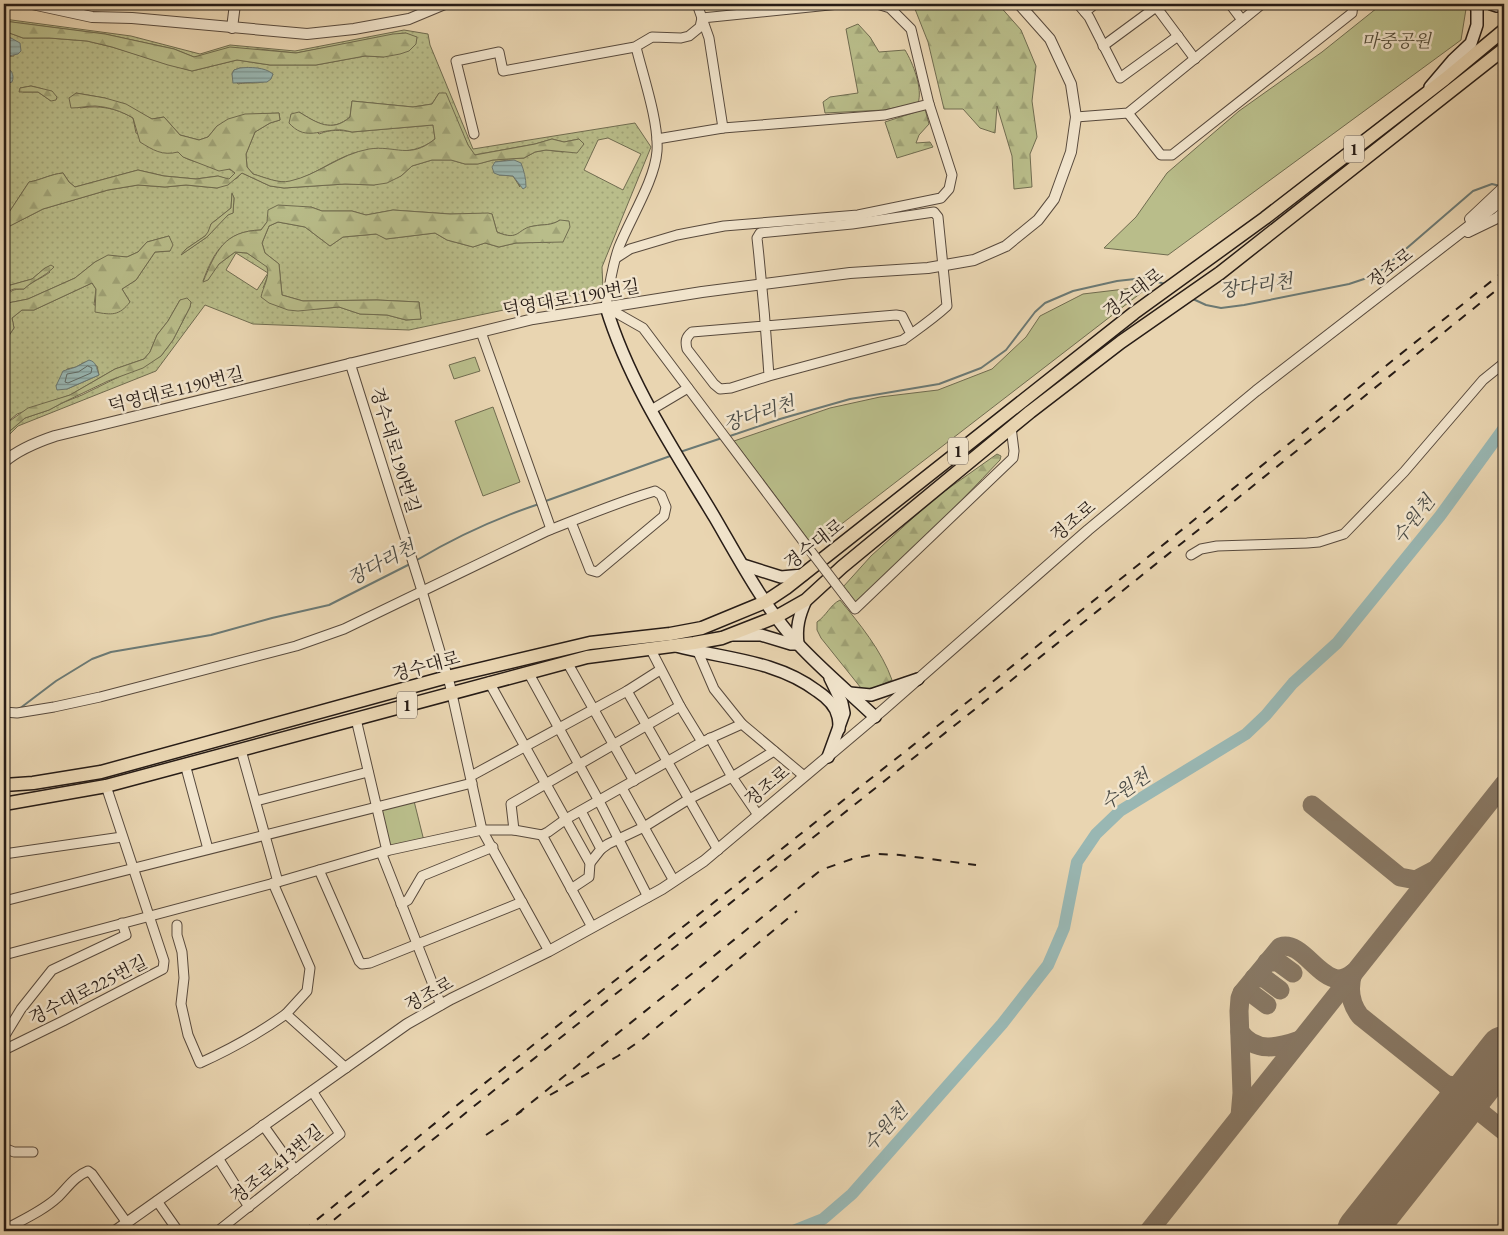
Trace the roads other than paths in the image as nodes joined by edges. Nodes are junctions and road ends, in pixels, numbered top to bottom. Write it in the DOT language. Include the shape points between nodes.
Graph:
graph roads {
  1 [pos="32,4"];
  2 [pos="235,4"];
  3 [pos="445,4"];
  4 [pos="697,4"];
  5 [pos="839,4"];
  6 [pos="877,4"];
  7 [pos="1019,4"];
  8 [pos="1078,4"];
  9 [pos="1095,4"];
  10 [pos="1230,4"];
  11 [pos="1262,4"];
  12 [pos="1353,4"];
  13 [pos="1475,4"];
  14 [pos="1491,4"];
  15 [pos="1502,4"];
  16 [pos="1155,5"];
  17 [pos="1085,12"];
  18 [pos="702,18"];
  19 [pos="1242,20"];
  20 [pos="232,28"];
  21 [pos="1504,30"];
  22 [pos="1178,36"];
  23 [pos="1103,46"];
  24 [pos="636,47"];
  25 [pos="1504,49"];
  26 [pos="1195,58"];
  27 [pos="1420,98"];
  28 [pos="930,104"];
  29 [pos="1128,114"];
  30 [pos="1076,118"];
  31 [pos="723,128"];
  32 [pos="474,134"];
  33 [pos="657,138"];
  34 [pos="1504,187"];
  35 [pos="1504,198"];
  36 [pos="1493,212"];
  37 [pos="616,258"];
  38 [pos="942,266"];
  39 [pos="762,284"];
  40 [pos="606,307"];
  41 [pos="765,325"];
  42 [pos="481,332"];
  43 [pos="911,334"];
  44 [pos="350,363"];
  45 [pos="1504,363"];
  46 [pos="769,376"];
  47 [pos="688,388"];
  48 [pos="651,410"];
  49 [pos="1011,427"];
  50 [pos="4,462"];
  51 [pos="571,522"];
  52 [pos="551,529"];
  53 [pos="1191,555"];
  54 [pos="743,565"];
  55 [pos="803,575"];
  56 [pos="422,592"];
  57 [pos="806,600"];
  58 [pos="765,602"];
  59 [pos="776,617"];
  60 [pos="729,635"];
  61 [pos="798,644"];
  62 [pos="672,646"];
  63 [pos="650,648"];
  64 [pos="698,652"];
  65 [pos="566,662"];
  66 [pos="660,670"];
  67 [pos="826,670"];
  68 [pos="528,672"];
  69 [pos="918,679"];
  70 [pos="489,682"];
  71 [pos="450,685"];
  72 [pos="627,691"];
  73 [pos="850,693"];
  74 [pos="680,706"];
  75 [pos="594,709"];
  76 [pos="4,712"];
  77 [pos="876,717"];
  78 [pos="356,719"];
  79 [pos="742,724"];
  80 [pos="646,726"];
  81 [pos="559,728"];
  82 [pos="839,729"];
  83 [pos="706,740"];
  84 [pos="614,744"];
  85 [pos="525,746"];
  86 [pos="241,750"];
  87 [pos="774,751"];
  88 [pos="828,756"];
  89 [pos="667,762"];
  90 [pos="185,764"];
  91 [pos="579,764"];
  92 [pos="368,772"];
  93 [pos="804,776"];
  94 [pos="732,778"];
  95 [pos="471,779"];
  96 [pos="634,781"];
  97 [pos="546,783"];
  98 [pos="4,785"];
  99 [pos="106,786"];
  100 [pos="622,788"];
  101 [pos="689,799"];
  102 [pos="599,800"];
  103 [pos="256,801"];
  104 [pos="4,804"];
  105 [pos="376,806"];
  106 [pos="581,811"];
  107 [pos="758,815"];
  108 [pos="566,819"];
  109 [pos="644,827"];
  110 [pos="482,830"];
  111 [pos="514,830"];
  112 [pos="264,834"];
  113 [pos="542,834"];
  114 [pos="122,837"];
  115 [pos="619,839"];
  116 [pos="492,847"];
  117 [pos="208,848"];
  118 [pos="601,849"];
  119 [pos="718,850"];
  120 [pos="384,852"];
  121 [pos="4,854"];
  122 [pos="590,863"];
  123 [pos="133,868"];
  124 [pos="319,870"];
  125 [pos="674,881"];
  126 [pos="275,883"];
  127 [pos="571,889"];
  128 [pos="648,897"];
  129 [pos="4,901"];
  130 [pos="522,902"];
  131 [pos="400,904"];
  132 [pos="149,916"];
  133 [pos="122,923"];
  134 [pos="177,926"];
  135 [pos="592,927"];
  136 [pos="417,945"];
  137 [pos="549,951"];
  138 [pos="4,955"];
  139 [pos="441,1004"];
  140 [pos="286,1014"];
  141 [pos="4,1037"];
  142 [pos="4,1050"];
  143 [pos="346,1068"];
  144 [pos="312,1092"];
  145 [pos="263,1125"];
  146 [pos="4,1148"];
  147 [pos="33,1152"];
  148 [pos="218,1158"];
  149 [pos="295,1170"];
  150 [pos="157,1202"];
  151 [pos="249,1207"];
  152 [pos="127,1223"];
  153 [pos="4,1230"];
  154 [pos="115,1231"];
  155 [pos="178,1231"];
  156 [pos="218,1231"];
  1 -- 20 [label="street" via="92,16"];
  2 -- 20 [label="street"];
  3 -- 20 [label="street" via="409,19 354,29 307,34"];
  4 -- 18 [label="street"];
  5 -- 18 [label="street"];
  6 -- 28 [label="street" via="890,8 911,29"];
  7 -- 30 [label="street, 덕영대로1190번길" via="1050,39 1070,84"];
  8 -- 17 [label="street"];
  9 -- 17 [label="street"];
  10 -- 19 [label="street"];
  11 -- 19 [label="street"];
  12 -- 29 [label="street" via="1352,13 1172,155 1161,155"];
  13 -- 27 [label="main road" via="1477,25 1471,43"];
  14 -- 15 [label="main road"];
  16 -- 22 [label="street"];
  16 -- 23 [label="street"];
  17 -- 23 [label="street"];
  18 -- 24 [label="street" via="700,27 689,36 652,37"];
  18 -- 31 [label="street" via="709,38"];
  19 -- 26 [label="street"];
  21 -- 27 [label="main road, 경수대로 / 1"];
  22 -- 23 [label="street" via="1120,78"];
  22 -- 26 [label="street"];
  24 -- 32 [label="street" via="503,71 499,52 456,61"];
  24 -- 33 [label="street"];
  25 -- 49 [label="main road, 경수대로 / 1" via="1220,272 1121,342"];
  26 -- 29 [label="street"];
  27 -- 55 [label="main road, 경수대로 / 1" via="1010,409"];
  28 -- 31 [label="street" via="885,115"];
  28 -- 37 [label="street" via="952,175 949,189 941,198 858,215 724,226 677,234 630,249"];
  29 -- 30 [label="street"];
  30 -- 38 [label="street, 덕영대로1190번길" via="1071,152 1057,192 1038,220 1006,246 974,260"];
  31 -- 33 [label="street"];
  33 -- 37 [label="street" via="654,171"];
  34 -- 36 [label="street"];
  35 -- 36 [label="street, 정조로"];
  36 -- 69 [label="street, 정조로" via="1256,391 1088,530"];
  37 -- 40 [label="street"];
  38 -- 39 [label="street, 덕영대로1190번길"];
  38 -- 39 [label="street" via="938,217 934,212 852,224 760,232 757,238"];
  38 -- 43 [label="street" via="946,306"];
  39 -- 40 [label="street, 덕영대로1190번길"];
  39 -- 41 [label="street"];
  40 -- 42 [label="street, 덕영대로1190번길" via="533,319"];
  40 -- 47 [label="street" via="644,328"];
  40 -- 48 [label="main road" via="614,336"];
  41 -- 43 [label="street" via="896,314 902,316"];
  41 -- 46 [label="street"];
  41 -- 46 [label="street" via="692,332 686,342 687,348 720,389"];
  42 -- 44 [label="street, 덕영대로1190번길"];
  42 -- 52 [label="street"];
  43 -- 46 [label="street" via="903,340"];
  44 -- 50 [label="street, 덕영대로1190번길" via="55,436 35,443"];
  44 -- 56 [label="street, 경수대로190번길"];
  45 -- 53 [label="street" via="1483,380 1404,472 1344,534 1319,542 1217,546"];
  47 -- 48 [label="street"];
  47 -- 49 [label="street, bridge" via="855,610 1013,458"];
  48 -- 54 [label="main road"];
  49 -- 57 [label="main road, 경수대로 / 1"];
  51 -- 51 [label="street" via="654,491 662,495 666,507 664,516 597,572 590,570"];
  51 -- 52 [label="street"];
  52 -- 56 [label="street"];
  54 -- 55 [label="main road" via="781,578"];
  54 -- 58 [label="main road"];
  55 -- 58 [label="main road, 경수대로 / 1"];
  56 -- 71 [label="street"];
  56 -- 76 [label="street" via="344,629 296,646 54,707"];
  57 -- 59 [label="main road, 경수대로 / 1"];
  57 -- 61 [label="main road" via="798,617"];
  58 -- 59 [label="main road"];
  58 -- 71 [label="main road, 경수대로 / 1" via="702,628 590,643"];
  59 -- 60 [label="main road, 경수대로 / 1"];
  59 -- 61 [label="main road"];
  60 -- 61 [label="main road" via="760,635"];
  60 -- 62 [label="main road, 경수대로 / 1"];
  61 -- 67 [label="main road"];
  62 -- 63 [label="main road, 경수대로 / 1"];
  62 -- 64 [label="main road"];
  63 -- 65 [label="main road, 경수대로 / 1"];
  63 -- 66 [label="street"];
  64 -- 79 [label="street" via="714,689"];
  64 -- 82 [label="main road" via="772,666 803,680 833,707"];
  65 -- 68 [label="main road, 경수대로 / 1"];
  65 -- 75 [label="street"];
  66 -- 72 [label="street"];
  66 -- 74 [label="street"];
  67 -- 73 [label="main road"];
  67 -- 82 [label="main road" via="842,703 844,713"];
  68 -- 70 [label="main road, 경수대로 / 1"];
  68 -- 81 [label="street"];
  69 -- 73 [label="main road" via="871,695"];
  69 -- 77 [label="street, 정조로"];
  70 -- 71 [label="main road, 경수대로 / 1"];
  70 -- 85 [label="street"];
  71 -- 78 [label="main road, 경수대로 / 1"];
  71 -- 95 [label="street"];
  71 -- 98 [label="main road, 경수대로 / 1" via="102,772"];
  72 -- 75 [label="street"];
  72 -- 80 [label="street"];
  73 -- 77 [label="main road"];
  74 -- 80 [label="street"];
  74 -- 83 [label="street"];
  75 -- 81 [label="street"];
  75 -- 84 [label="street"];
  77 -- 88 [label="street, 정조로"];
  78 -- 86 [label="main road, 경수대로 / 1"];
  78 -- 92 [label="street"];
  79 -- 83 [label="street"];
  79 -- 87 [label="street"];
  80 -- 84 [label="street"];
  80 -- 89 [label="street"];
  81 -- 85 [label="street"];
  81 -- 91 [label="street"];
  82 -- 88 [label="main road"];
  83 -- 89 [label="street"];
  83 -- 94 [label="street"];
  84 -- 91 [label="street"];
  84 -- 96 [label="street"];
  85 -- 95 [label="street"];
  85 -- 97 [label="street"];
  86 -- 90 [label="main road, 경수대로 / 1"];
  86 -- 103 [label="street"];
  87 -- 93 [label="street"];
  87 -- 94 [label="street"];
  88 -- 93 [label="street, 정조로"];
  89 -- 96 [label="street"];
  89 -- 101 [label="street"];
  90 -- 99 [label="main road, 경수대로 / 1"];
  90 -- 117 [label="street"];
  91 -- 97 [label="street"];
  91 -- 102 [label="street"];
  92 -- 103 [label="street"];
  92 -- 105 [label="street"];
  93 -- 107 [label="street, 정조로"];
  94 -- 101 [label="street"];
  94 -- 107 [label="street"];
  95 -- 105 [label="street"];
  95 -- 110 [label="street"];
  96 -- 100 [label="street"];
  97 -- 108 [label="street"];
  97 -- 111 [label="street" via="511,804"];
  99 -- 104 [label="main road, 경수대로 / 1"];
  99 -- 114 [label="street, 경수대로225번길"];
  100 -- 102 [label="street"];
  100 -- 109 [label="street"];
  101 -- 109 [label="street"];
  101 -- 119 [label="street"];
  102 -- 106 [label="street"];
  102 -- 115 [label="street"];
  103 -- 112 [label="street"];
  105 -- 112 [label="street"];
  105 -- 120 [label="street"];
  106 -- 108 [label="street"];
  106 -- 118 [label="street"];
  107 -- 119 [label="street, 정조로"];
  108 -- 113 [label="street"];
  108 -- 122 [label="street"];
  109 -- 115 [label="street"];
  109 -- 125 [label="street"];
  110 -- 111 [label="street"];
  110 -- 116 [label="street"];
  110 -- 120 [label="street"];
  111 -- 113 [label="street"];
  112 -- 117 [label="street"];
  112 -- 126 [label="street"];
  113 -- 127 [label="street"];
  114 -- 121 [label="street"];
  114 -- 123 [label="street, 경수대로225번길"];
  115 -- 118 [label="street"];
  115 -- 128 [label="street"];
  116 -- 130 [label="street"];
  116 -- 131 [label="street" via="422,876 408,900"];
  117 -- 123 [label="street"];
  118 -- 122 [label="street"];
  119 -- 125 [label="street, 정조로"];
  120 -- 124 [label="street"];
  120 -- 131 [label="street"];
  122 -- 127 [label="street" via="590,877"];
  123 -- 129 [label="street"];
  123 -- 132 [label="street, 경수대로225번길"];
  124 -- 126 [label="street"];
  124 -- 136 [label="street" via="359,962 370,963"];
  125 -- 128 [label="street, 정조로"];
  126 -- 132 [label="street"];
  126 -- 140 [label="street" via="310,968 307,991"];
  127 -- 135 [label="street"];
  128 -- 135 [label="street, 정조로"];
  130 -- 136 [label="street"];
  130 -- 137 [label="street"];
  131 -- 136 [label="street"];
  132 -- 133 [label="street"];
  132 -- 142 [label="street, 경수대로225번길" via="164,961 163,969"];
  133 -- 138 [label="street"];
  133 -- 141 [label="street, 경수대로225번길" via="126,935 52,970"];
  134 -- 140 [label="street" via="184,978 181,1004 188,1035 200,1063 256,1035"];
  135 -- 137 [label="street, 정조로"];
  136 -- 139 [label="street"];
  137 -- 139 [label="street, 정조로"];
  139 -- 143 [label="street, 정조로"];
  140 -- 143 [label="street"];
  143 -- 144 [label="street, 정조로"];
  144 -- 145 [label="street, 정조로"];
  144 -- 149 [label="street, 정조로413번길" via="340,1134"];
  145 -- 148 [label="street, 정조로"];
  145 -- 149 [label="street"];
  146 -- 147 [label="street" via="14,1152"];
  148 -- 150 [label="street, 정조로"];
  148 -- 151 [label="street"];
  149 -- 151 [label="street, 정조로413번길"];
  150 -- 152 [label="street, 정조로"];
  150 -- 155 [label="street"];
  151 -- 156 [label="street, 정조로413번길"];
  152 -- 153 [label="street" via="88,1171 79,1174 57,1198"];
  152 -- 154 [label="street, 정조로"];
}
